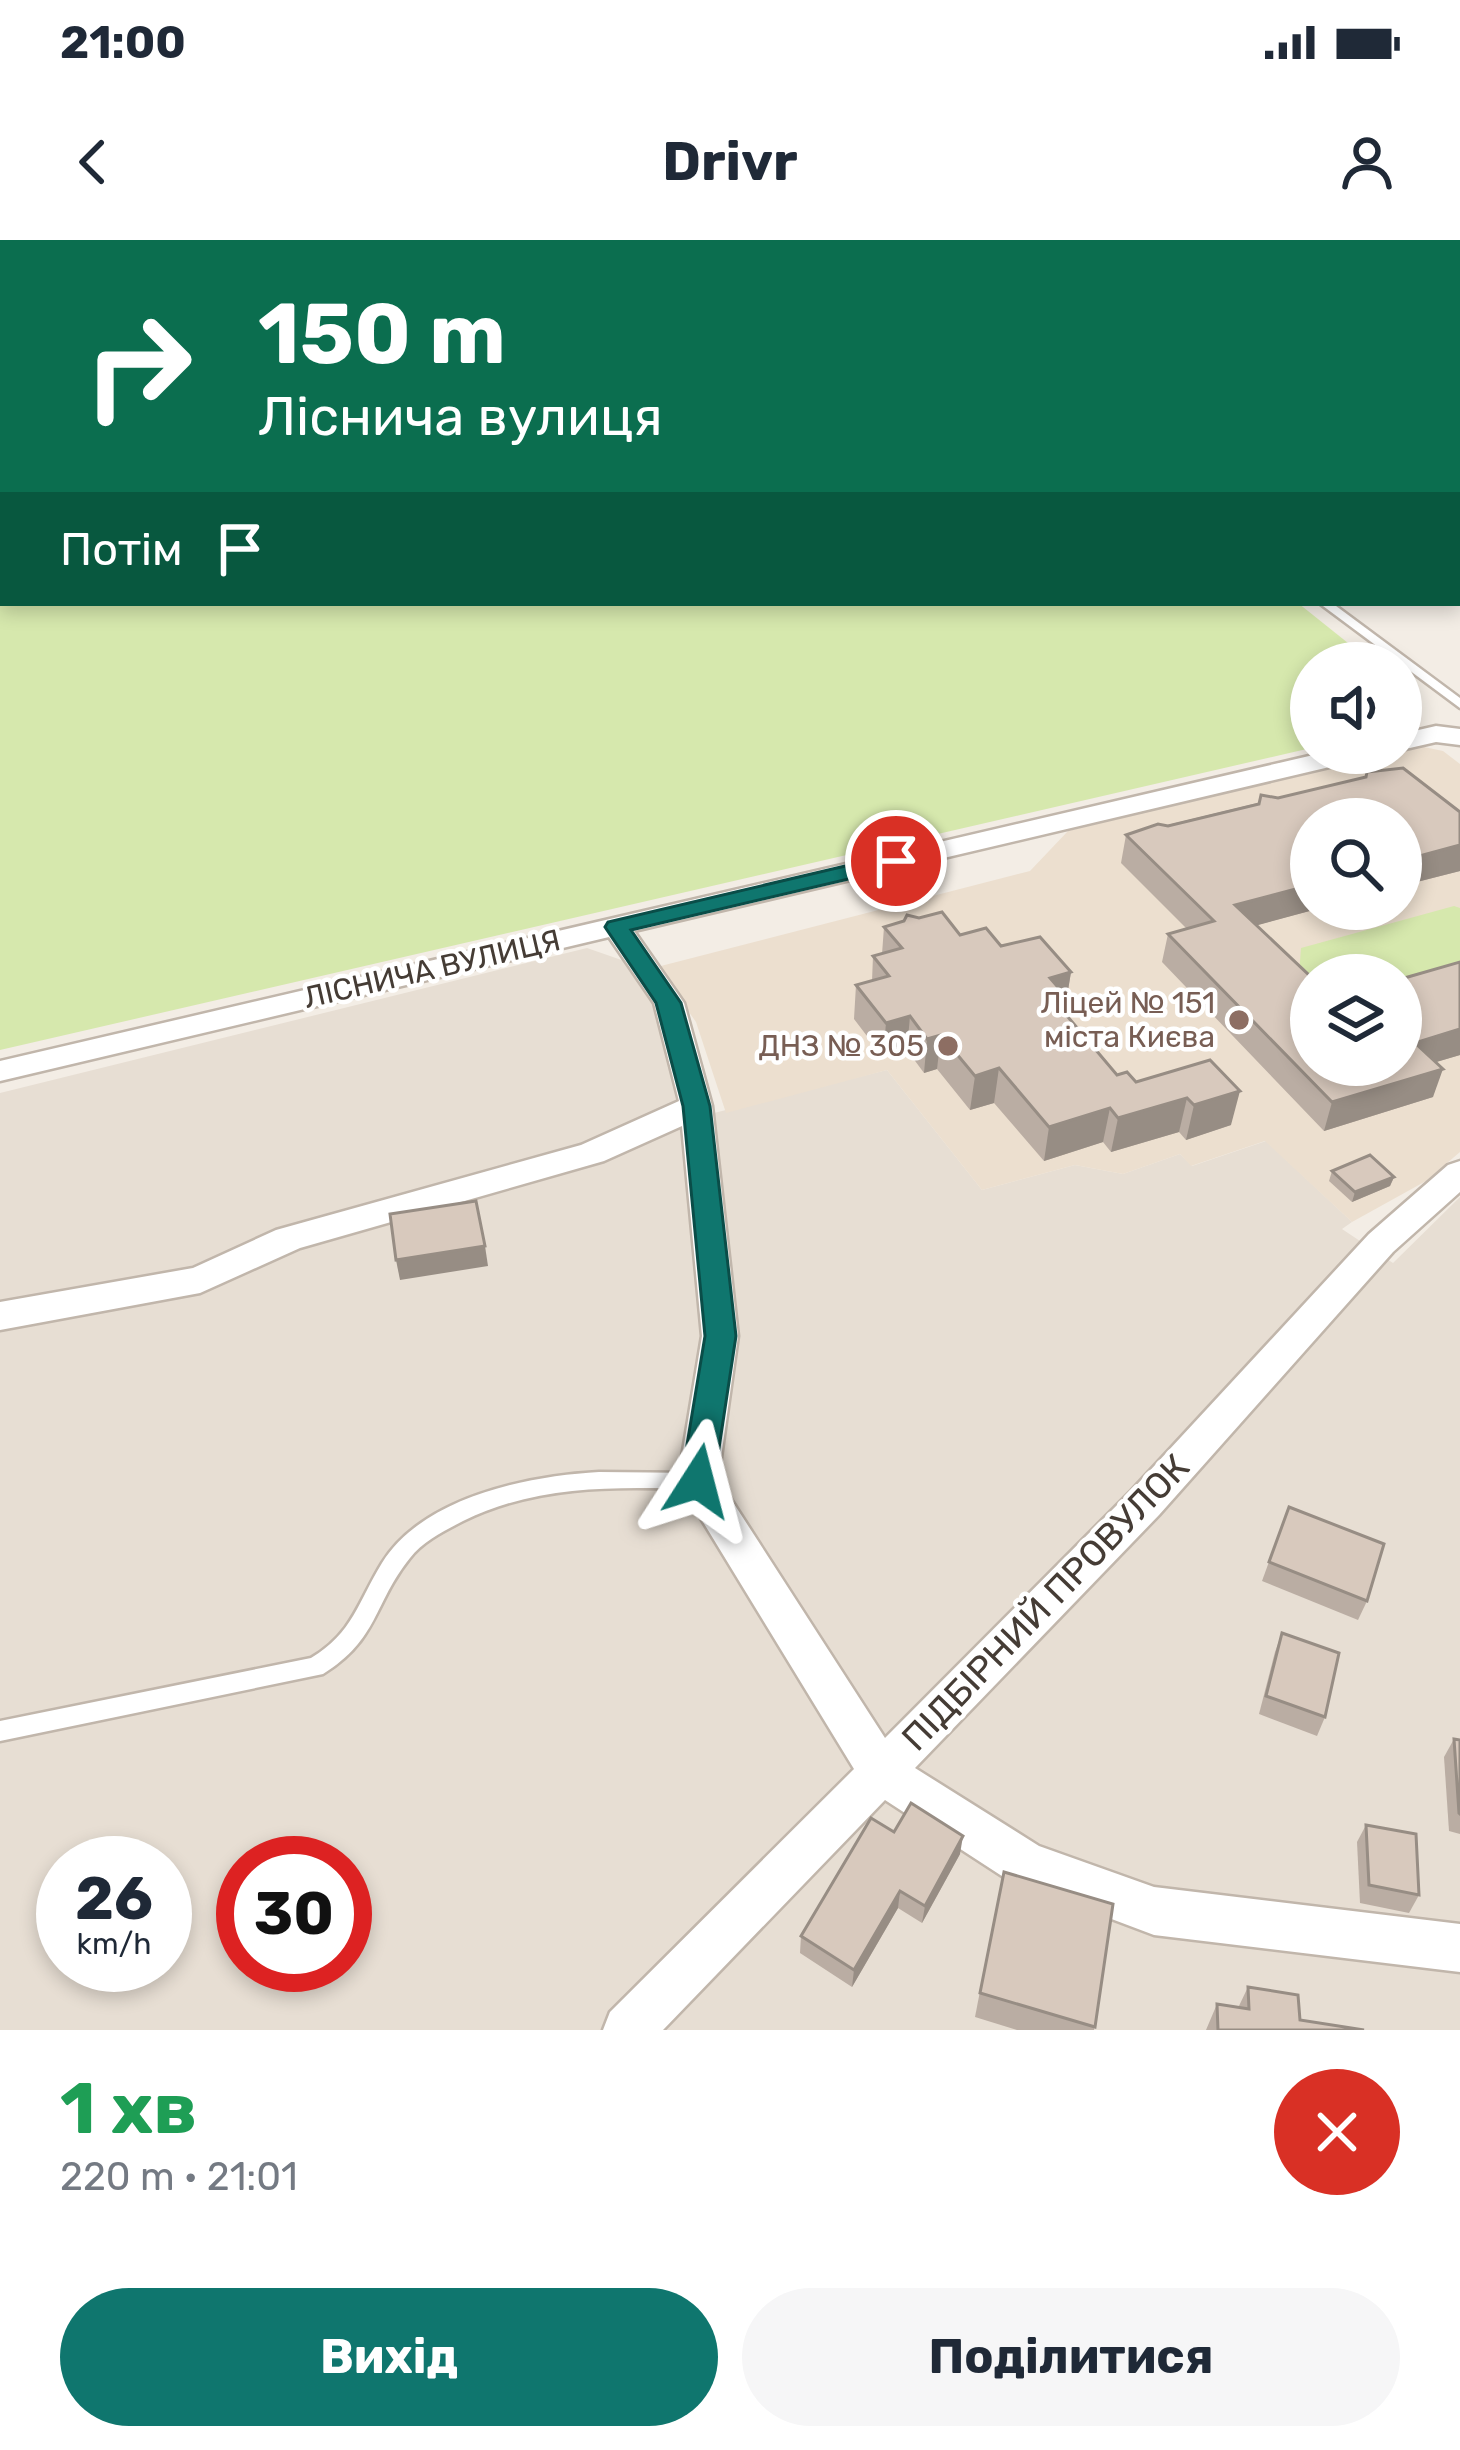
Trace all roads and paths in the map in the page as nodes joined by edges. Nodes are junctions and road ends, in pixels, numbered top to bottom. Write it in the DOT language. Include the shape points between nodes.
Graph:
graph roads {
  1 [pos="1329,606"];
  2 [pos="1460,704"];
  3 [pos="1422,737"];
  4 [pos="1460,737"];
  5 [pos="1290,768"];
  6 [pos="616,927"];
  7 [pos="0,1071"];
  8 [pos="696,1106"];
  9 [pos="1460,1173"];
  10 [pos="0,1316"];
  11 [pos="698,1481"];
  12 [pos="0,1731"];
  13 [pos="881,1772"];
  14 [pos="1460,1948"];
  15 [pos="628,2030"];
  1 -- 2 [label="lane"];
  3 -- 4 [label="street"];
  5 -- 6 [label="street, ЛІСНИЧА ВУЛИЦЯ"];
  6 -- 7 [label="street, ЛІСНИЧА ВУЛИЦЯ"];
  6 -- 8 [label="street" via="668,1003"];
  8 -- 10 [label="street" via="592,1153 288,1239 200,1280"];
  8 -- 11 [label="street" via="721,1336"];
  9 -- 13 [label="street, ПІДБІРНИЙ ПРОВУЛОК" via="1381,1244 1145,1503"];
  11 -- 12 [label="lane" via="523,1486 422,1534 402,1552 355,1639 315,1667"];
  11 -- 13 [label="street"];
  13 -- 14 [label="street" via="1025,1864 1154,1911"];
  13 -- 15 [label="street, ПІДБІРНИЙ ПРОВУЛОК"];
}
